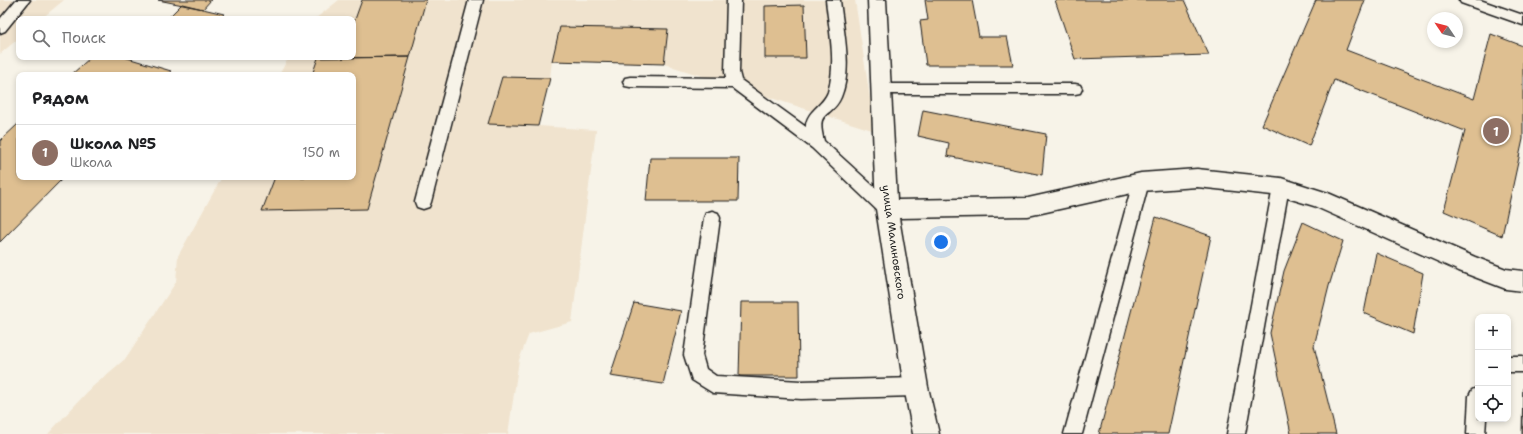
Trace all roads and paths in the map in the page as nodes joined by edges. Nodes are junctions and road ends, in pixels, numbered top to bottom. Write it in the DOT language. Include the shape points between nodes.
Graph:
graph roads {
  1 [pos="23,0"];
  2 [pos="476,0"];
  3 [pos="734,0"];
  4 [pos="833,0"];
  5 [pos="877,0"];
  6 [pos="1466,0"];
  7 [pos="1523,20"];
  8 [pos="0,28"];
  9 [pos="630,82"];
  10 [pos="735,83"];
  11 [pos="880,89"];
  12 [pos="1075,89"];
  13 [pos="817,144"];
  14 [pos="1142,182"];
  15 [pos="1281,187"];
  16 [pos="423,202"];
  17 [pos="887,209"];
  18 [pos="712,218"];
  19 [pos="1523,281"];
  20 [pos="1511,364"];
  21 [pos="1523,364"];
  22 [pos="916,387"];
  23 [pos="1477,422"];
  24 [pos="926,434"];
  25 [pos="1073,434"];
  26 [pos="1236,434"];
  27 [pos="1476,434"];
  1 -- 8 [label="lane"];
  2 -- 16 [label="lane"];
  3 -- 10 [label="lane" via="732,72"];
  4 -- 13 [label="lane" via="840,67 834,96 813,120"];
  5 -- 11 [label="street, улица Малиновского"];
  6 -- 7 [label="lane"];
  9 -- 10 [label="lane"];
  10 -- 13 [label="lane"];
  11 -- 12 [label="lane"];
  11 -- 17 [label="street, улица Малиновского"];
  13 -- 17 [label="lane"];
  14 -- 15 [label="street" via="1197,178"];
  14 -- 17 [label="street" via="1028,207"];
  14 -- 25 [label="lane"];
  15 -- 19 [label="street" via="1320,199 1467,264 1506,279"];
  15 -- 26 [label="lane"];
  17 -- 22 [label="street, улица Малиновского"];
  18 -- 22 [label="lane" via="693,355 698,374 713,384 801,390"];
  20 -- 21 [label="lane"];
  22 -- 24 [label="street, улица Малиновского"];
  23 -- 27 [label="lane"];
}
